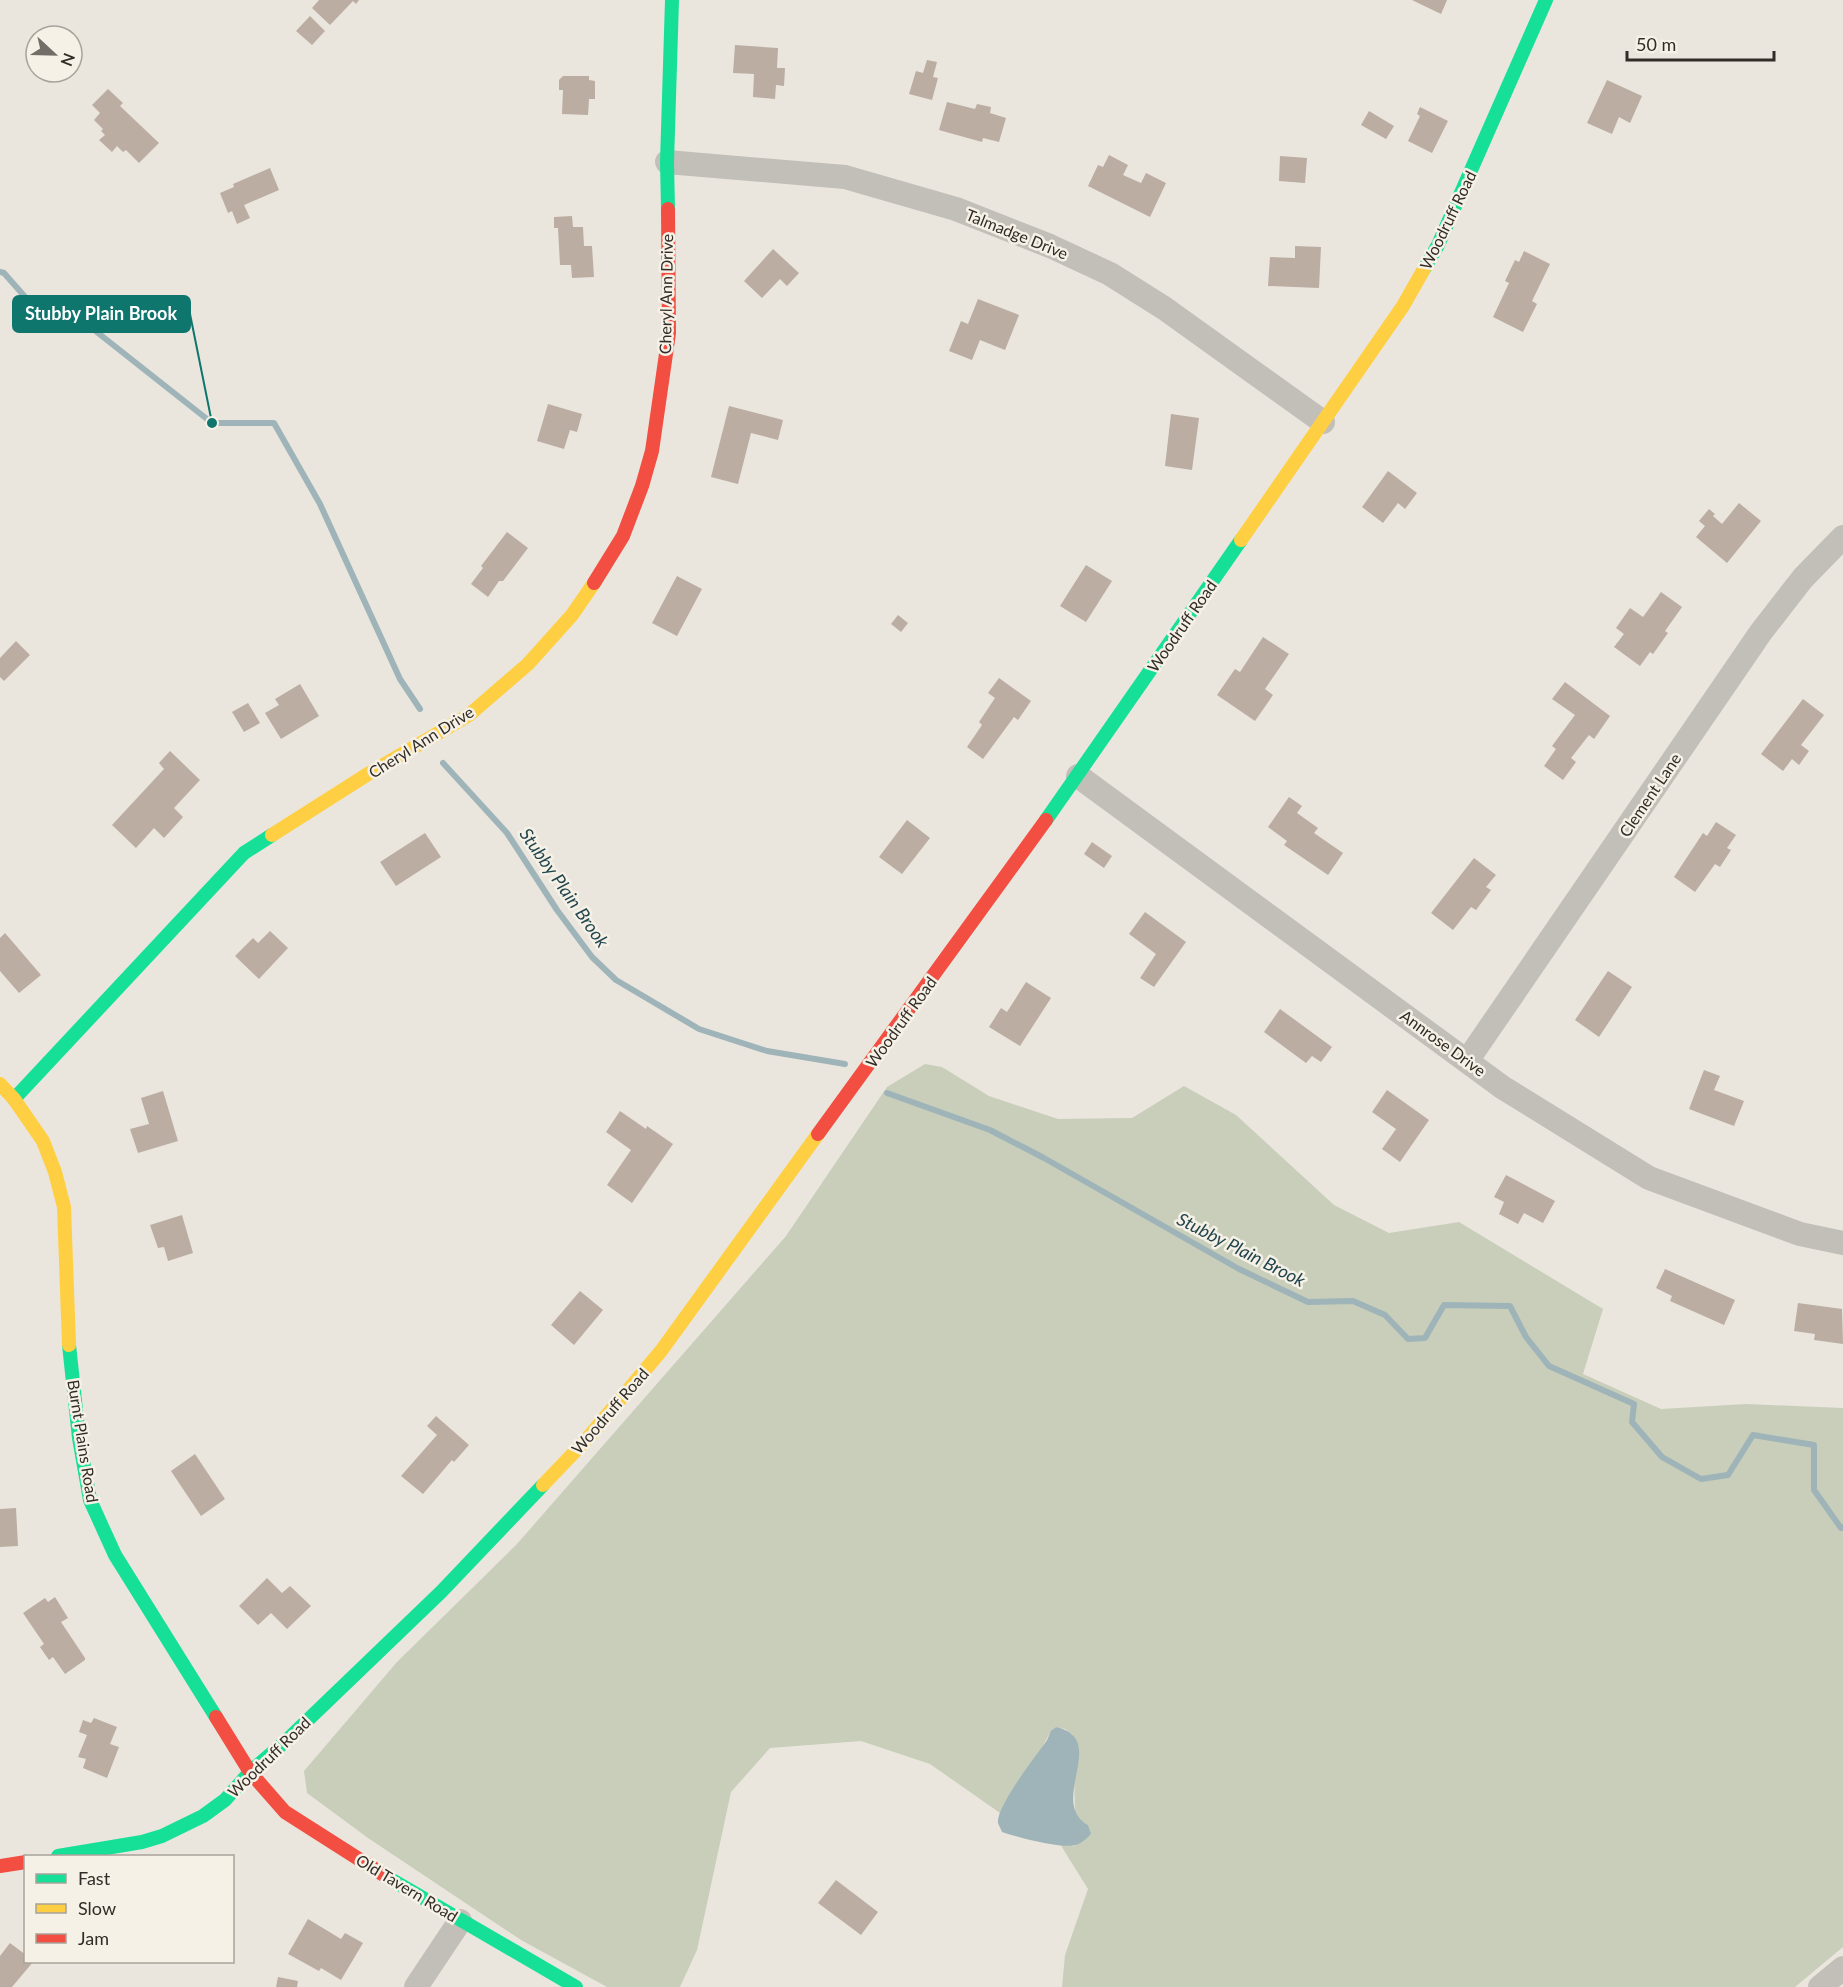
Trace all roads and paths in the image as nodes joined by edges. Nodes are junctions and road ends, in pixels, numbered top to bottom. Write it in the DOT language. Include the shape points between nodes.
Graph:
graph roads {
  1 [pos="672,0"];
  2 [pos="1546,0"];
  3 [pos="667,162"];
  4 [pos="1323,422"];
  5 [pos="1843,537"];
  6 [pos="1078,776"];
  7 [pos="1467,1061"];
  8 [pos="0,1084"];
  9 [pos="14,1099"];
  10 [pos="1843,1243"];
  11 [pos="250,1772"];
  12 [pos="69,1855"];
  13 [pos="24,1862"];
  14 [pos="0,1866"];
  15 [pos="460,1921"];
  16 [pos="1843,1968"];
  17 [pos="416,1987"];
  18 [pos="576,1987"];
  19 [pos="1820,1987"];
  1 -- 3 [label="street, Cheryl Ann Drive"];
  2 -- 4 [label="street, Woodruff Road" via="1438,245 1403,306"];
  3 -- 4 [label="street, Talmadge Drive" via="845,177 956,209 1050,246 1110,274 1164,308"];
  3 -- 9 [label="street, Cheryl Ann Drive" via="669,333 652,451 623,536 572,615 528,664 470,715 244,852"];
  4 -- 6 [label="street, Woodruff Road"];
  5 -- 7 [label="street, Clement Lane" via="1803,578 1761,632"];
  6 -- 7 [label="street, Annrose Drive"];
  6 -- 11 [label="street, Woodruff Road" via="661,1351 586,1440 441,1592"];
  7 -- 10 [label="street, Annrose Drive" via="1649,1178 1800,1234"];
  8 -- 9 [label="street, Burnt Plains Road"];
  9 -- 11 [label="street, Burnt Plains Road" via="43,1141 64,1207 69,1342 90,1500 115,1555"];
  11 -- 12 [label="street, Woodruff Road" via="215,1809 178,1829 142,1842"];
  11 -- 15 [label="street, Old Tavern Road" via="285,1812"];
  13 -- 14 [label="street"];
  15 -- 17 [label="street"];
  15 -- 18 [label="street, Old Tavern Road"];
  16 -- 19 [label="street"];
}
